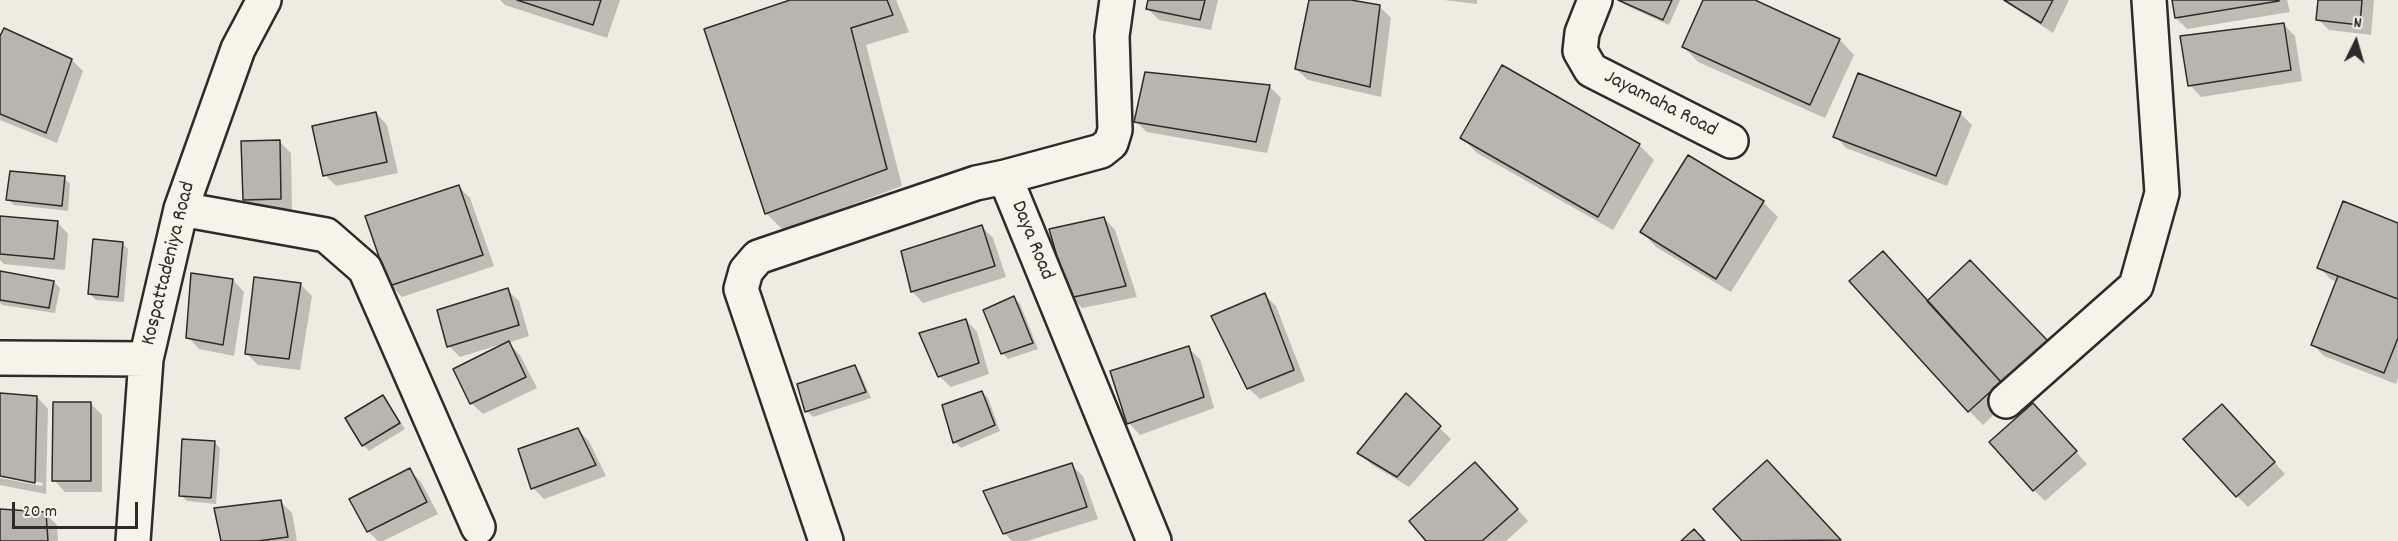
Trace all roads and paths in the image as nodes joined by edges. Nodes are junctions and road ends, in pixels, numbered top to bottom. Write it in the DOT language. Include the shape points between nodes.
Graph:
graph roads {
  1 [pos="264,0"];
  2 [pos="1118,0"];
  3 [pos="1595,0"];
  4 [pos="2149,0"];
  5 [pos="1731,141"];
  6 [pos="1005,177"];
  7 [pos="181,209"];
  8 [pos="0,358"];
  9 [pos="146,359"];
  10 [pos="2006,401"];
  11 [pos="478,527"];
  12 [pos="133,541"];
  13 [pos="826,541"];
  14 [pos="1154,541"];
  1 -- 7 [label="street, Kospattadeniya Road" via="238,49"];
  2 -- 6 [label="street, Daya Road" via="1112,36 1115,130 1111,143 1101,152"];
  3 -- 5 [label="street, Jayamaha Road" via="1582,33 1580,51 1591,70"];
  4 -- 10 [label="street" via="2162,193 2136,286"];
  6 -- 13 [label="street" via="976,183 758,257 746,271 741,289"];
  6 -- 14 [label="street, Daya Road"];
  7 -- 9 [label="street, Kospattadeniya Road"];
  7 -- 11 [label="street" via="326,235 365,269"];
  8 -- 9 [label="street"];
  9 -- 12 [label="street, Kospattadeniya Road"];
}
